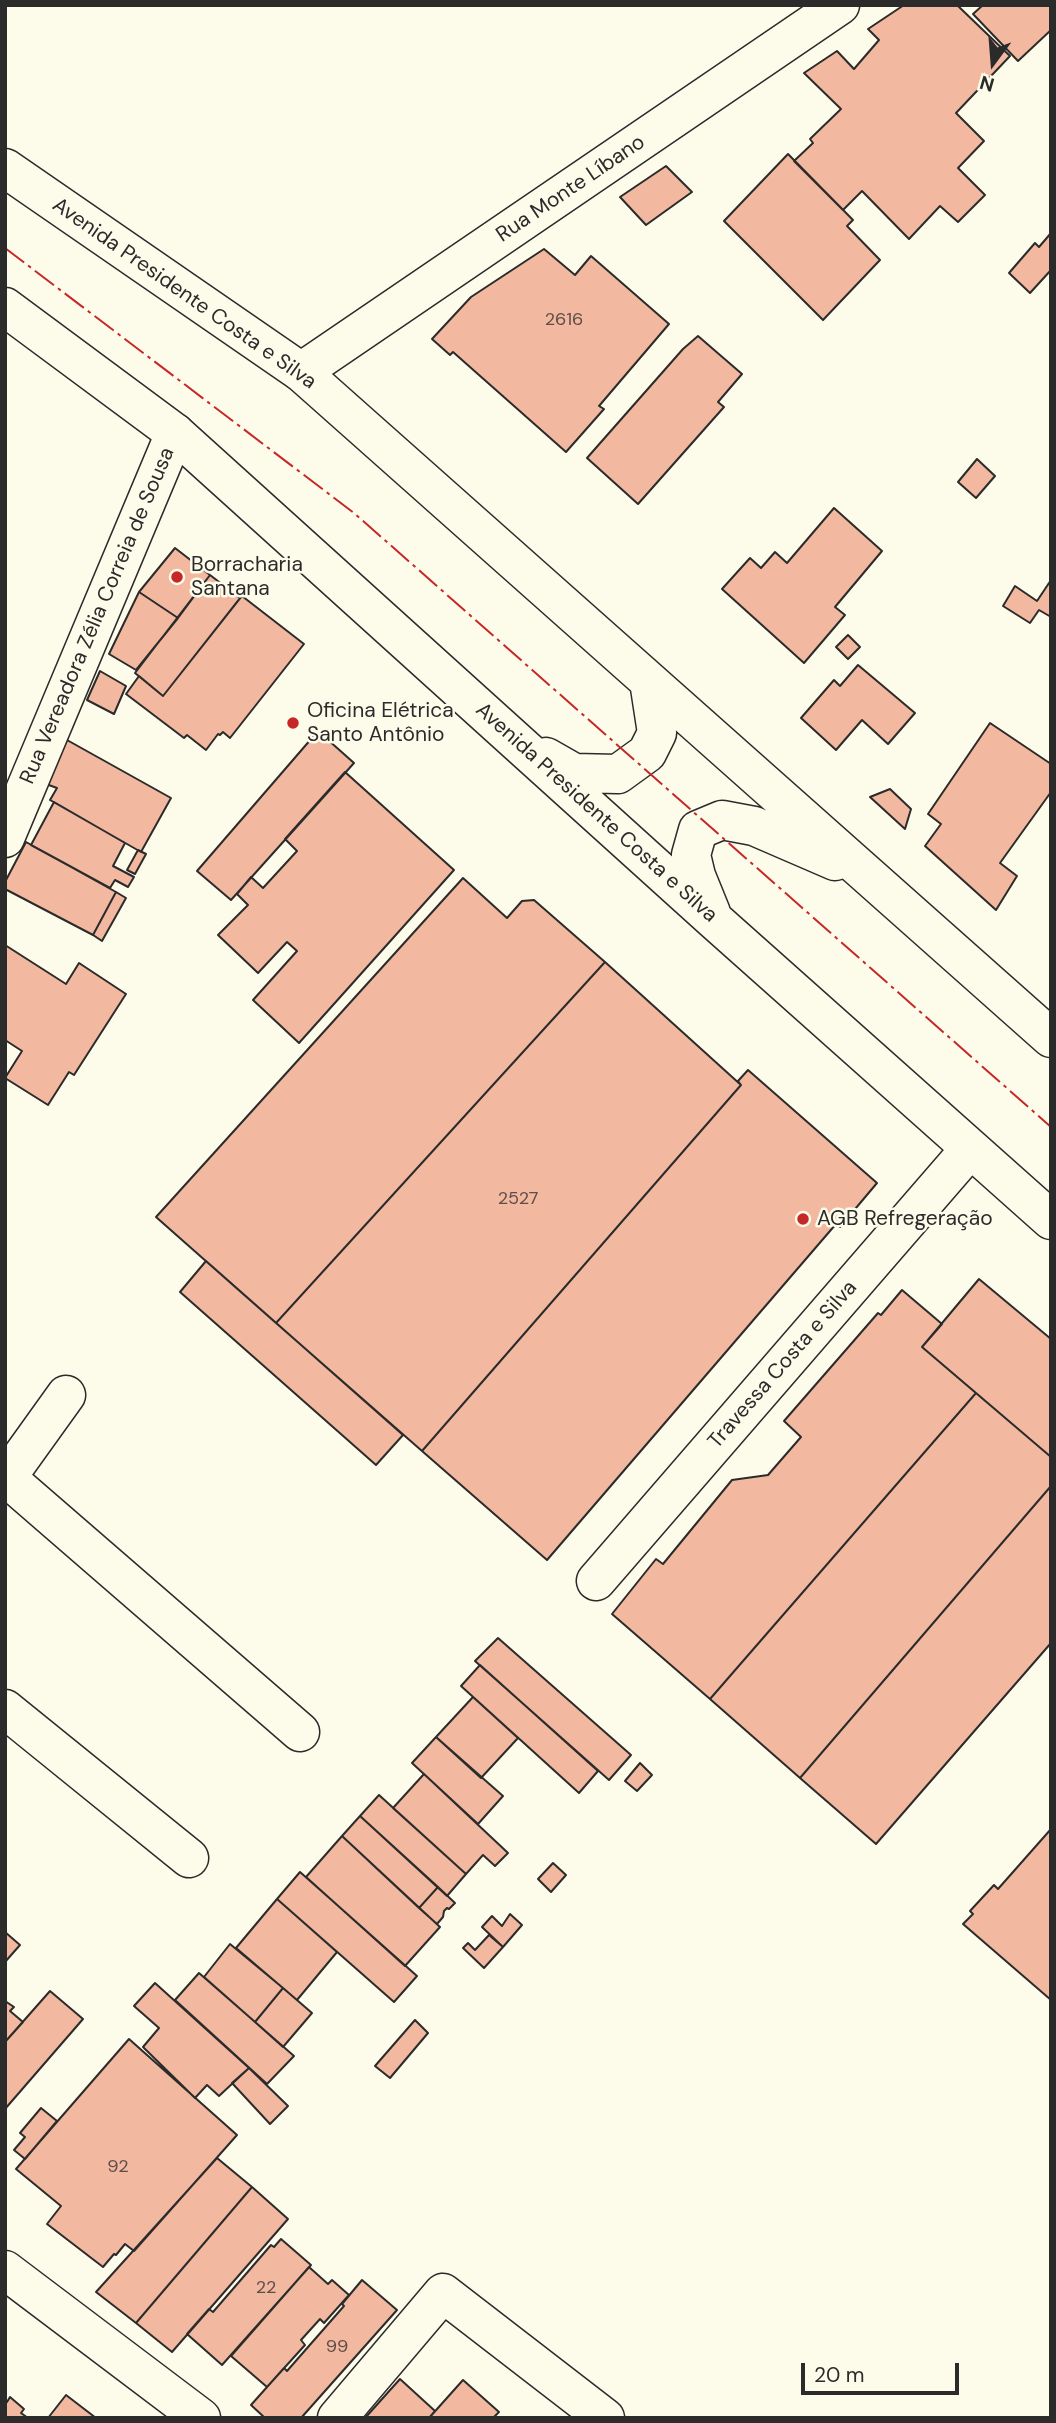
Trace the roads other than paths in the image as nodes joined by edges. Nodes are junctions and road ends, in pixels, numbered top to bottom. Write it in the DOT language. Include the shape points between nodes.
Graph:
graph roads {
  1 [pos="840,5"];
  2 [pos="5,168"];
  3 [pos="5,307"];
  4 [pos="301,372"];
  5 [pos="175,433"];
  6 [pos="649,681"];
  7 [pos="513,738"];
  8 [pos="5,838"];
  9 [pos="866,874"];
  10 [pos="713,919"];
  11 [pos="1051,1038"];
  12 [pos="970,1149"];
  13 [pos="1051,1220"];
  14 [pos="66,1395"];
  15 [pos="6,1479"];
  16 [pos="596,1581"];
  17 [pos="5,1709"];
  18 [pos="300,1732"];
  19 [pos="189,1858"];
  20 [pos="5,2270"];
  21 [pos="201,2418"];
  22 [pos="337,2418"];
  23 [pos="605,2418"];
  1 -- 4 [label="main road, Rua Monte Líbano"];
  2 -- 4 [label="main road, Avenida Presidente Costa e Silva"];
  3 -- 5 [label="main road, Avenida Presidente Costa e Silva"];
  4 -- 6 [label="main road, Avenida Presidente Costa e Silva"];
  5 -- 7 [label="main road, Avenida Presidente Costa e Silva"];
  5 -- 8 [label="main road, Rua Vereadora Zélia Correia de Sousa"];
  6 -- 7 [label="main road" via="657,733 647,753 618,774 574,773"];
  6 -- 9 [label="main road, Avenida Presidente Costa e Silva"];
  7 -- 10 [label="main road, Avenida Presidente Costa e Silva"];
  9 -- 10 [label="main road" via="754,826 722,820 698,831 691,855"];
  9 -- 11 [label="main road, Avenida Presidente Costa e Silva"];
  10 -- 12 [label="main road, Avenida Presidente Costa e Silva"];
  12 -- 13 [label="main road, Avenida Presidente Costa e Silva"];
  12 -- 16 [label="main road, Travessa Costa e Silva"];
  14 -- 15 [label="main road"];
  15 -- 18 [label="main road"];
  17 -- 19 [label="main road"];
  20 -- 21 [label="main road"];
  22 -- 23 [label="main road" via="443,2293"];
}
